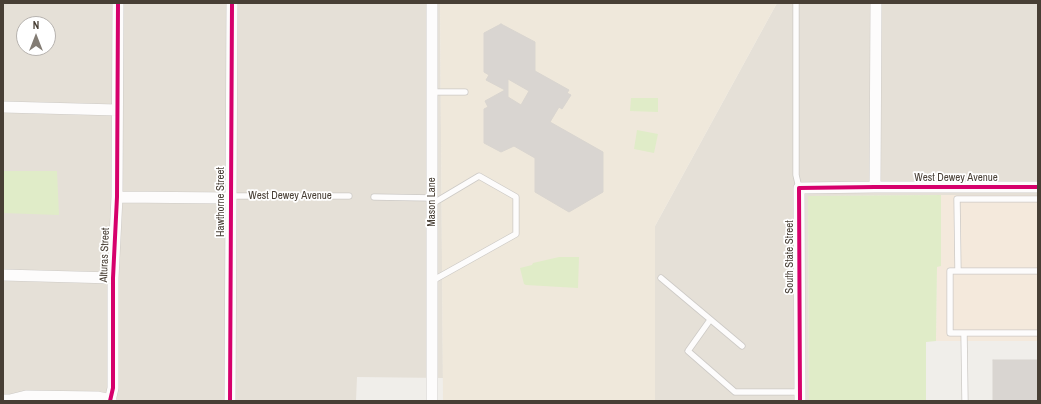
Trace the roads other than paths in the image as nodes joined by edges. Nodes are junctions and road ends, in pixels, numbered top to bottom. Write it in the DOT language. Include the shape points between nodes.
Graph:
graph roads {
  1 [pos="118,3"];
  2 [pos="232,3"];
  3 [pos="432,3"];
  4 [pos="796,3"];
  5 [pos="876,3"];
  6 [pos="432,92"];
  7 [pos="465,92"];
  8 [pos="3,107"];
  9 [pos="117,110"];
  10 [pos="875,187"];
  11 [pos="956,187"];
  12 [pos="1038,187"];
  13 [pos="799,188"];
  14 [pos="350,196"];
  15 [pos="117,197"];
  16 [pos="230,197"];
  17 [pos="374,197"];
  18 [pos="956,199"];
  19 [pos="1038,199"];
  20 [pos="432,201"];
  21 [pos="958,271"];
  22 [pos="1038,271"];
  23 [pos="3,275"];
  24 [pos="113,278"];
  25 [pos="661,278"];
  26 [pos="432,281"];
  27 [pos="710,320"];
  28 [pos="964,333"];
  29 [pos="1038,333"];
  30 [pos="742,346"];
  31 [pos="800,396"];
  32 [pos="3,400"];
  33 [pos="111,400"];
  34 [pos="230,401"];
  35 [pos="432,401"];
  36 [pos="965,401"];
  1 -- 9 [label="street, Alturas Street"];
  2 -- 16 [label="street, Hawthorne Street"];
  3 -- 6 [label="street, Mason Lane"];
  4 -- 13 [label="lane, South State Street" via="796,174"];
  5 -- 10 [label="street"];
  6 -- 7 [label="lane"];
  6 -- 20 [label="street, Mason Lane"];
  8 -- 9 [label="street"];
  9 -- 15 [label="street, Alturas Street"];
  10 -- 11 [label="street, West Dewey Avenue"];
  10 -- 13 [label="street"];
  11 -- 12 [label="street, West Dewey Avenue"];
  11 -- 18 [label="lane"];
  13 -- 31 [label="street, South State Street"];
  14 -- 16 [label="lane, West Dewey Avenue"];
  15 -- 16 [label="street, West Dewey Avenue"];
  15 -- 24 [label="street, Alturas Street"];
  16 -- 34 [label="street, Hawthorne Street"];
  17 -- 20 [label="lane"];
  18 -- 19 [label="lane"];
  18 -- 21 [label="lane"];
  20 -- 26 [label="street, Mason Lane"];
  20 -- 26 [label="lane" via="479,176 516,197 516,234"];
  21 -- 22 [label="lane"];
  21 -- 28 [label="lane" via="950,271 950,333"];
  23 -- 24 [label="street"];
  24 -- 33 [label="street, Alturas Street"];
  25 -- 27 [label="lane"];
  26 -- 35 [label="street, Mason Lane"];
  27 -- 30 [label="lane"];
  27 -- 31 [label="lane" via="688,352 736,392"];
  28 -- 29 [label="lane"];
  28 -- 36 [label="lane"];
  32 -- 33 [label="street" via="26,396 97,397"];
}
